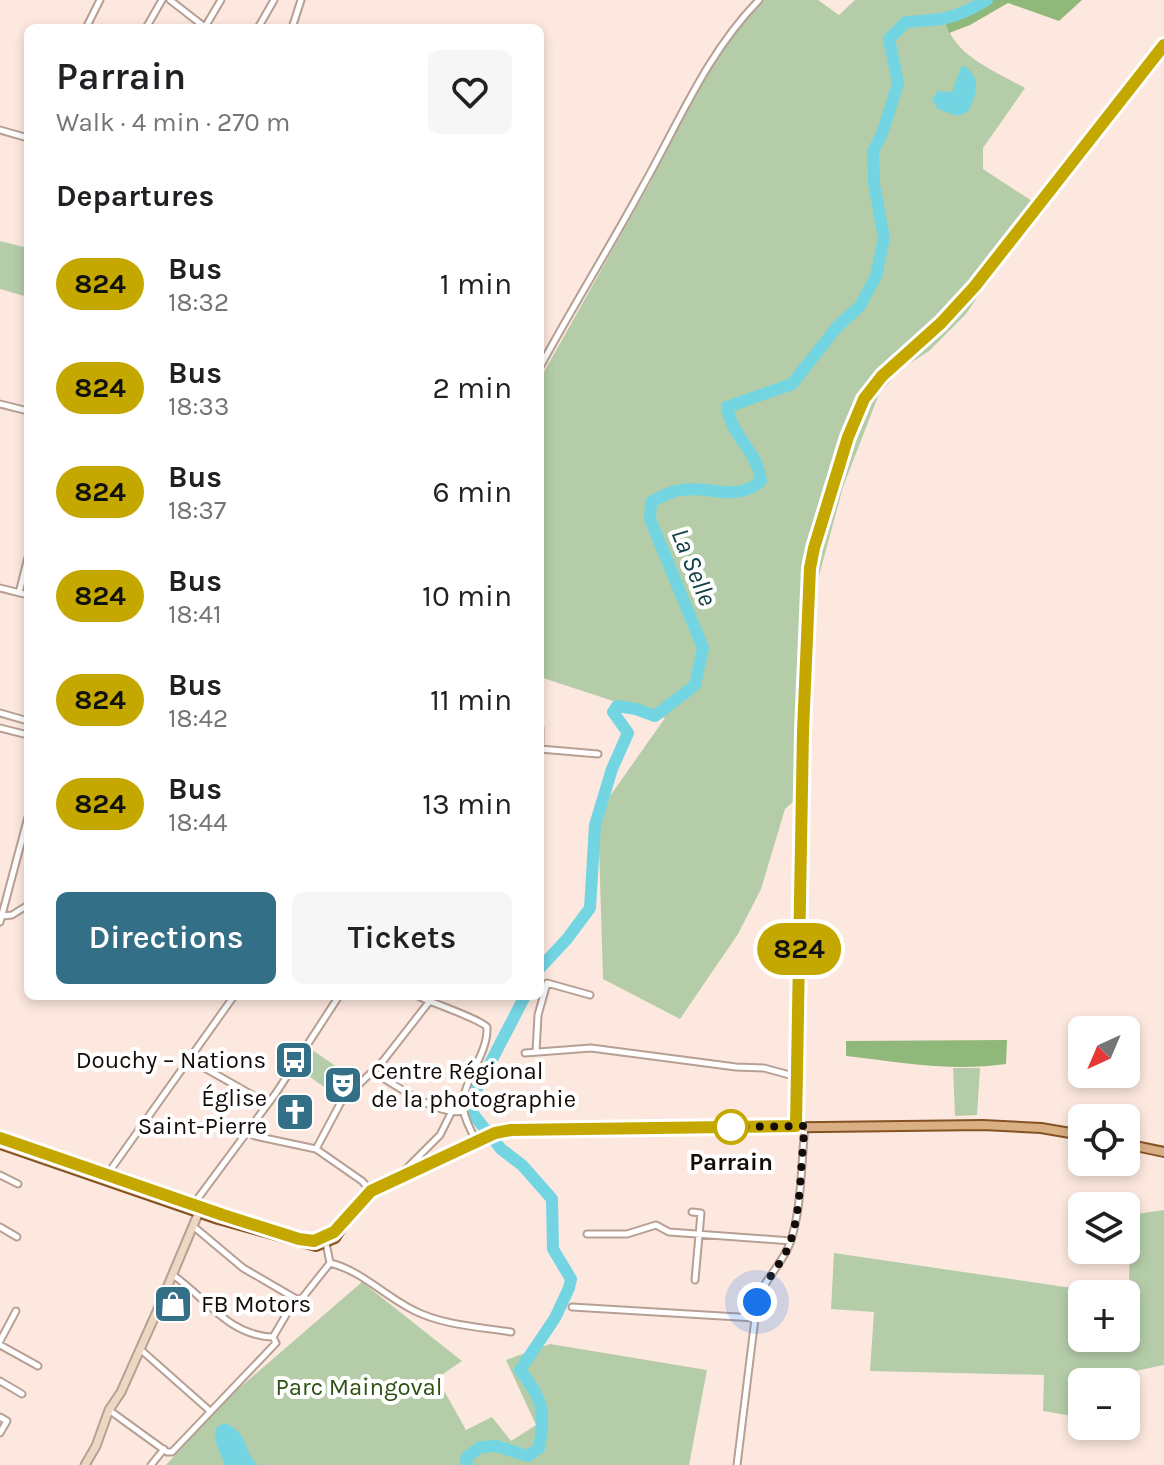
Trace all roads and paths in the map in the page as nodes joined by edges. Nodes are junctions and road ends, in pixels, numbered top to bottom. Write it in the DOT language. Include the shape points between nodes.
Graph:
graph roads {
  1 [pos="100,0"];
  2 [pos="162,0"];
  3 [pos="170,0"];
  4 [pos="221,0"];
  5 [pos="274,0"];
  6 [pos="301,0"];
  7 [pos="759,0"];
  8 [pos="88,24"];
  9 [pos="148,24"];
  10 [pos="200,24"];
  11 [pos="207,24"];
  12 [pos="260,24"];
  13 [pos="293,24"];
  14 [pos="1164,45"];
  15 [pos="0,130"];
  16 [pos="24,137"];
  17 [pos="544,361"];
  18 [pos="0,404"];
  19 [pos="24,410"];
  20 [pos="24,573"];
  21 [pos="0,588"];
  22 [pos="19,593"];
  23 [pos="24,594"];
  24 [pos="0,713"];
  25 [pos="24,720"];
  26 [pos="0,728"];
  27 [pos="24,734"];
  28 [pos="544,748"];
  29 [pos="598,754"];
  30 [pos="24,832"];
  31 [pos="24,908"];
  32 [pos="1,919"];
  33 [pos="544,994"];
  34 [pos="590,995"];
  35 [pos="231,1000"];
  36 [pos="336,1000"];
  37 [pos="425,1000"];
  38 [pos="542,1000"];
  39 [pos="429,1002"];
  40 [pos="536,1052"];
  41 [pos="525,1053"];
  42 [pos="189,1059"];
  43 [pos="373,1072"];
  44 [pos="797,1077"];
  45 [pos="268,1104"];
  46 [pos="464,1111"];
  47 [pos="451,1113"];
  48 [pos="800,1126"];
  49 [pos="247,1132"];
  50 [pos="1068,1133"];
  51 [pos="479,1139"];
  52 [pos="0,1141"];
  53 [pos="1140,1147"];
  54 [pos="316,1149"];
  55 [pos="1164,1152"];
  56 [pos="0,1175"];
  57 [pos="106,1176"];
  58 [pos="399,1177"];
  59 [pos="18,1184"];
  60 [pos="371,1191"];
  61 [pos="196,1208"];
  62 [pos="692,1212"];
  63 [pos="193,1226"];
  64 [pos="0,1227"];
  65 [pos="587,1234"];
  66 [pos="699,1234"];
  67 [pos="17,1237"];
  68 [pos="326,1241"];
  69 [pos="791,1241"];
  70 [pos="330,1263"];
  71 [pos="173,1275"];
  72 [pos="695,1280"];
  73 [pos="298,1300"];
  74 [pos="572,1307"];
  75 [pos="16,1311"];
  76 [pos="755,1318"];
  77 [pos="511,1332"];
  78 [pos="273,1337"];
  79 [pos="0,1343"];
  80 [pos="140,1349"];
  81 [pos="38,1366"];
  82 [pos="0,1381"];
  83 [pos="22,1394"];
  84 [pos="109,1410"];
  85 [pos="210,1411"];
  86 [pos="0,1417"];
  87 [pos="0,1433"];
  88 [pos="164,1449"];
  89 [pos="85,1465"];
  90 [pos="151,1465"];
  91 [pos="737,1465"];
  1 -- 8 [label="street"];
  2 -- 9 [label="street"];
  3 -- 10 [label="street"];
  4 -- 11 [label="street"];
  5 -- 12 [label="street"];
  6 -- 13 [label="street"];
  7 -- 17 [label="street" via="693,90"];
  14 -- 44 [label="street" via="975,286 877,381 852,424 810,568"];
  15 -- 16 [label="street"];
  18 -- 19 [label="street"];
  20 -- 22 [label="street"];
  21 -- 22 [label="street"];
  22 -- 23 [label="street"];
  24 -- 25 [label="street"];
  26 -- 27 [label="street"];
  28 -- 29 [label="street"];
  30 -- 32 [label="street"];
  31 -- 32 [label="street"];
  33 -- 34 [label="street" via="547,983"];
  35 -- 42 [label="street"];
  36 -- 45 [label="street"];
  37 -- 39 [label="street"];
  38 -- 40 [label="street"];
  39 -- 43 [label="street"];
  39 -- 46 [label="street" via="482,1022 487,1029"];
  40 -- 41 [label="street"];
  40 -- 44 [label="street" via="591,1048 764,1068"];
  42 -- 45 [label="street"];
  42 -- 57 [label="street"];
  43 -- 47 [label="street"];
  43 -- 54 [label="street" via="341,1102"];
  44 -- 48 [label="street"];
  45 -- 49 [label="street"];
  46 -- 47 [label="street"];
  46 -- 51 [label="street"];
  47 -- 58 [label="street" via="437,1138"];
  48 -- 50 [label="main road" via="999,1125"];
  48 -- 51 [label="main road" via="499,1132"];
  48 -- 69 [label="street"];
  49 -- 54 [label="street"];
  49 -- 61 [label="street"];
  51 -- 58 [label="main road"];
  52 -- 57 [label="main road"];
  53 -- 55 [label="main road"];
  54 -- 60 [label="street"];
  56 -- 59 [label="street"];
  57 -- 61 [label="main road"];
  58 -- 60 [label="main road"];
  60 -- 68 [label="main road" via="335,1238"];
  61 -- 63 [label="street"];
  61 -- 68 [label="main road" via="302,1244"];
  62 -- 66 [label="street" via="701,1213"];
  63 -- 71 [label="street"];
  63 -- 73 [label="street" via="243,1268"];
  64 -- 67 [label="street"];
  65 -- 66 [label="street" via="627,1234 656,1225"];
  66 -- 69 [label="street"];
  66 -- 72 [label="street"];
  68 -- 70 [label="street"];
  69 -- 76 [label="street" via="762,1289"];
  70 -- 73 [label="street"];
  70 -- 77 [label="street" via="426,1316"];
  71 -- 78 [label="street" via="233,1326"];
  71 -- 80 [label="street"];
  73 -- 78 [label="street"];
  74 -- 76 [label="street"];
  75 -- 79 [label="street"];
  76 -- 91 [label="street"];
  78 -- 85 [label="street" via="276,1343"];
  79 -- 81 [label="street"];
  80 -- 84 [label="street"];
  80 -- 85 [label="street"];
  82 -- 83 [label="street"];
  84 -- 88 [label="street"];
  84 -- 89 [label="street"];
  85 -- 88 [label="street" via="174,1450"];
  86 -- 87 [label="street" via="7,1421"];
  88 -- 90 [label="street"];
}
